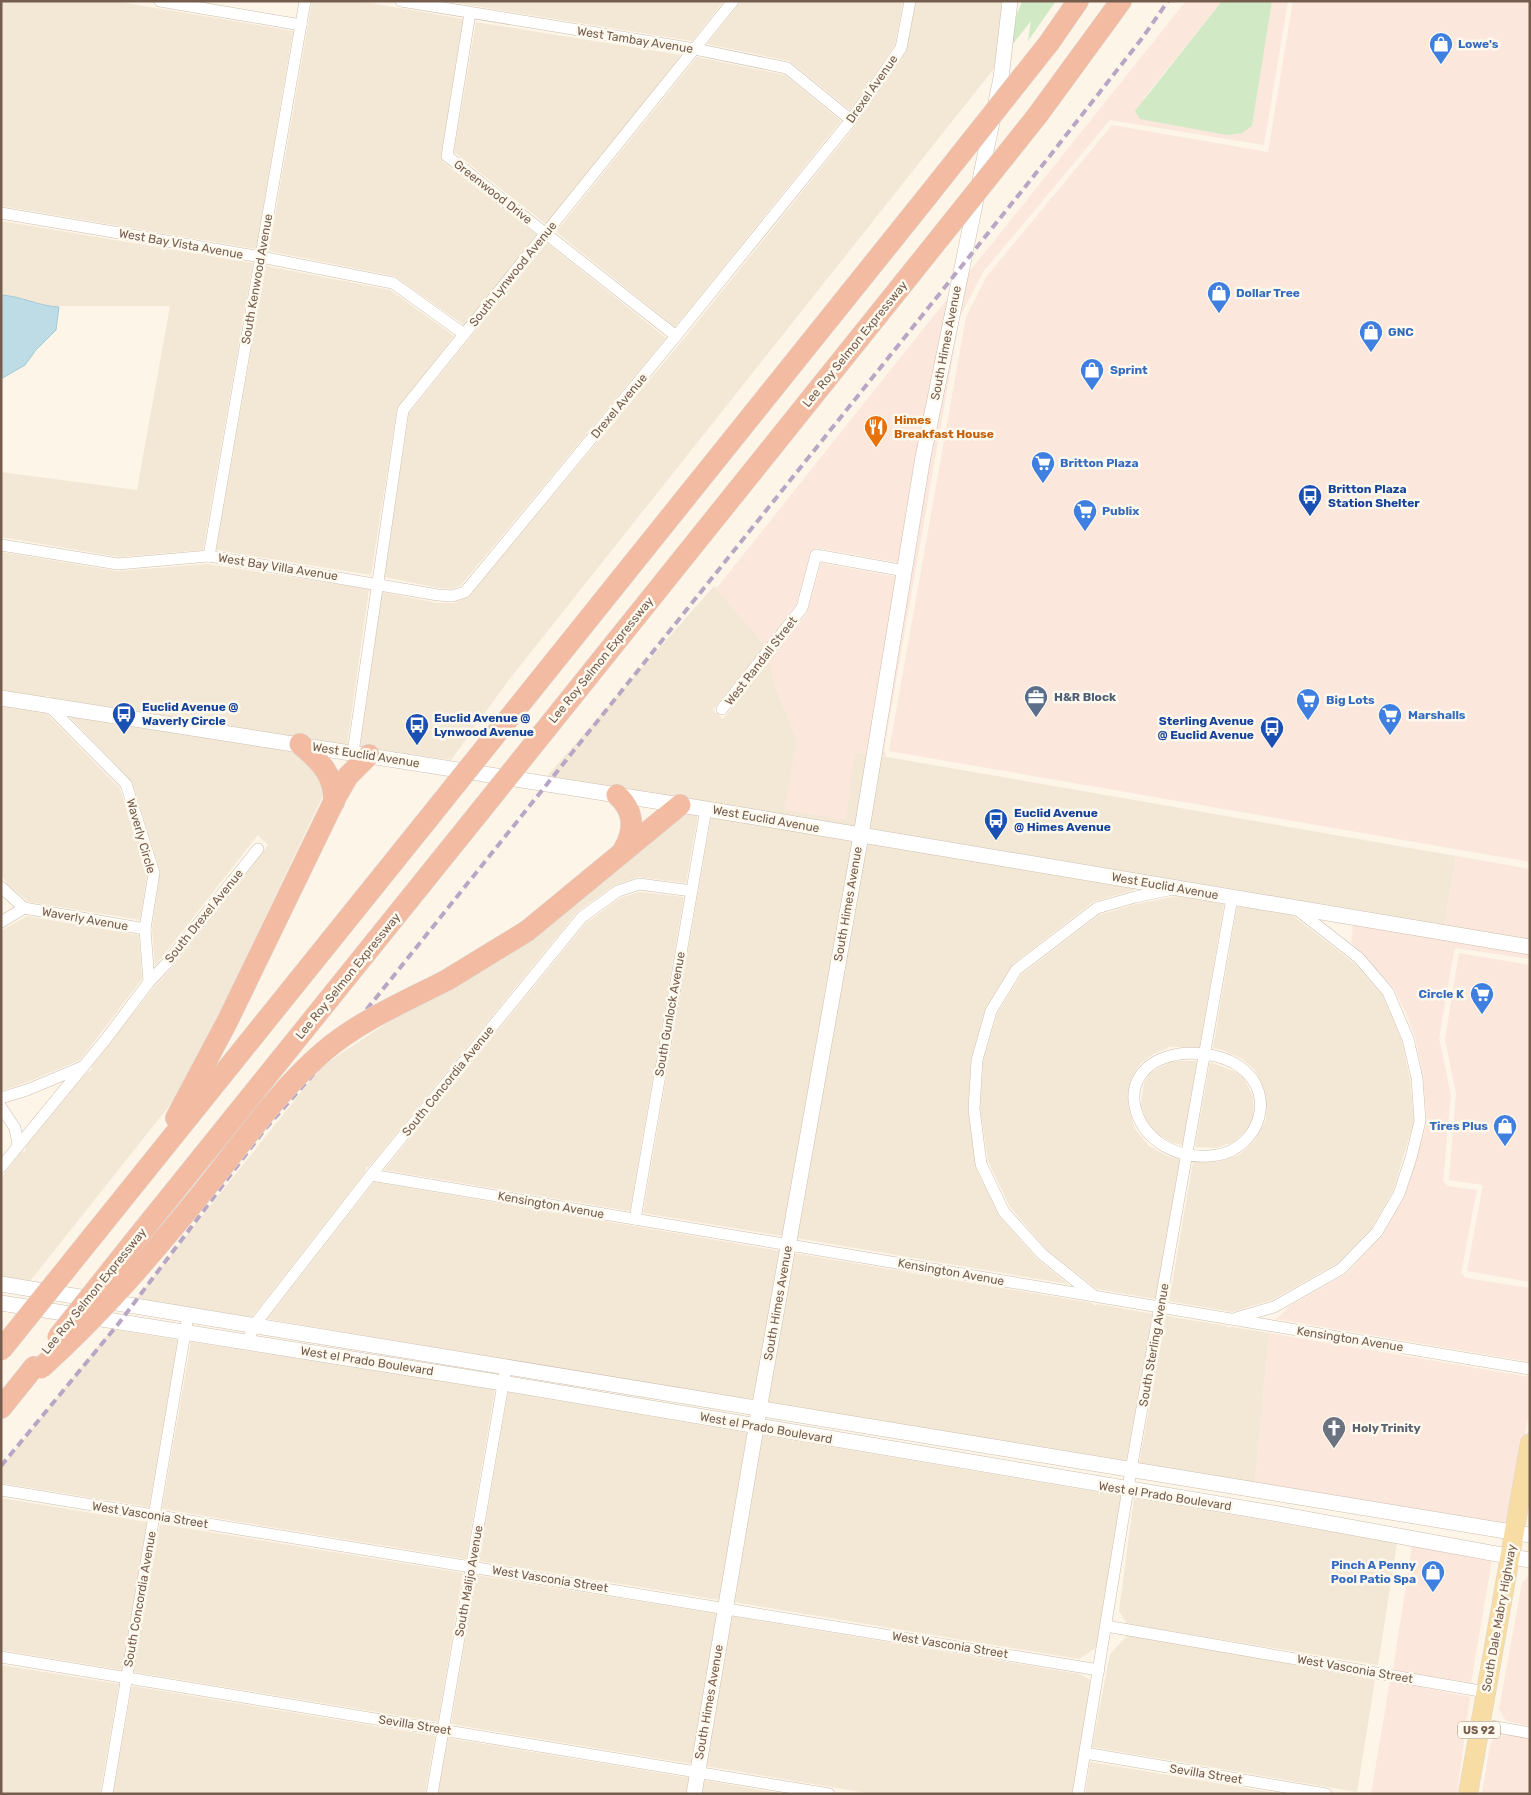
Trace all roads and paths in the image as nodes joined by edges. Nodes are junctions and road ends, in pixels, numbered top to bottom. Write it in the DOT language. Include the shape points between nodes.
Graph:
graph roads {
  1 [pos="160,1"];
  2 [pos="305,1"];
  3 [pos="401,1"];
  4 [pos="733,1"];
  5 [pos="910,1"];
  6 [pos="1015,1"];
  7 [pos="1078,1"];
  8 [pos="1121,1"];
  9 [pos="232,7"];
  10 [pos="1010,9"];
  11 [pos="470,13"];
  12 [pos="301,25"];
  13 [pos="695,49"];
  14 [pos="850,120"];
  15 [pos="1,213"];
  16 [pos="546,233"];
  17 [pos="261,257"];
  18 [pos="464,334"];
  19 [pos="676,336"];
  20 [pos="1,545"];
  21 [pos="209,556"];
  22 [pos="905,571"];
  23 [pos="376,583"];
  24 [pos="1,698"];
  25 [pos="48,705"];
  26 [pos="722,710"];
  27 [pos="300,744"];
  28 [pos="361,754"];
  29 [pos="617,795"];
  30 [pos="334,802"];
  31 [pos="680,805"];
  32 [pos="706,809"];
  33 [pos="861,835"];
  34 [pos="258,849"];
  35 [pos="624,849"];
  36 [pos="1,887"];
  37 [pos="1177,888"];
  38 [pos="692,891"];
  39 [pos="1232,898"];
  40 [pos="24,908"];
  41 [pos="1294,908"];
  42 [pos="1,922"];
  43 [pos="145,929"];
  44 [pos="1530,947"];
  45 [pos="149,982"];
  46 [pos="1205,1054"];
  47 [pos="84,1066"];
  48 [pos="1,1098"];
  49 [pos="1,1107"];
  50 [pos="18,1146"];
  51 [pos="1188,1154"];
  52 [pos="153,1162"];
  53 [pos="1,1167"];
  54 [pos="371,1175"];
  55 [pos="635,1219"];
  56 [pos="788,1245"];
  57 [pos="1,1284"];
  58 [pos="1094,1296"];
  59 [pos="1,1303"];
  60 [pos="1161,1308"];
  61 [pos="188,1315"];
  62 [pos="1232,1319"];
  63 [pos="255,1324"];
  64 [pos="186,1334"];
  65 [pos="247,1342"];
  66 [pos="1,1350"];
  67 [pos="506,1367"];
  68 [pos="1530,1369"];
  69 [pos="33,1371"];
  70 [pos="503,1383"];
  71 [pos="1,1408"];
  72 [pos="758,1410"];
  73 [pos="756,1427"];
  74 [pos="938,1439"];
  75 [pos="1530,1443"];
  76 [pos="936,1456"];
  77 [pos="1131,1470"];
  78 [pos="1,1490"];
  79 [pos="1128,1490"];
  80 [pos="1276,1494"];
  81 [pos="1273,1513"];
  82 [pos="154,1516"];
  83 [pos="1522,1534"];
  84 [pos="1510,1556"];
  85 [pos="1530,1560"];
  86 [pos="471,1567"];
  87 [pos="725,1608"];
  88 [pos="1106,1626"];
  89 [pos="1,1657"];
  90 [pos="1098,1670"];
  91 [pos="127,1678"];
  92 [pos="1486,1692"];
  93 [pos="1480,1724"];
  94 [pos="443,1730"];
  95 [pos="1530,1733"];
  96 [pos="1085,1753"];
  97 [pos="698,1772"];
  98 [pos="106,1794"];
  99 [pos="432,1794"];
  100 [pos="694,1794"];
  101 [pos="829,1794"];
  102 [pos="1078,1794"];
  103 [pos="1326,1794"];
  104 [pos="1468,1794"];
  1 -- 9 [label="street"];
  2 -- 12 [label="street, South Kenwood Avenue"];
  3 -- 11 [label="street, West Tambay Avenue"];
  4 -- 13 [label="street, South Lynwood Avenue"];
  5 -- 14 [label="street, Drexel Avenue" via="901,48"];
  6 -- 10 [label="street, South Himes Avenue"];
  7 -- 52 [label="highway, bridge" via="1049,43 926,198"];
  8 -- 69 [label="highway, Lee Roy Selmon Expressway, bridge" via="1037,116"];
  9 -- 12 [label="street"];
  10 -- 22 [label="street, South Himes Avenue" via="1001,78 923,457"];
  11 -- 13 [label="street, West Tambay Avenue"];
  11 -- 16 [label="street, Greenwood Drive" via="447,156"];
  12 -- 17 [label="street, South Kenwood Avenue"];
  13 -- 14 [label="street, West Tambay Avenue" via="787,68"];
  13 -- 16 [label="street, South Lynwood Avenue"];
  14 -- 19 [label="street, Drexel Avenue"];
  15 -- 17 [label="street, West Bay Vista Avenue"];
  16 -- 18 [label="street, South Lynwood Avenue"];
  16 -- 19 [label="street, Greenwood Drive"];
  17 -- 18 [label="street, West Bay Vista Avenue" via="392,283"];
  17 -- 21 [label="street, South Kenwood Avenue"];
  18 -- 23 [label="street, South Lynwood Avenue" via="403,410"];
  19 -- 23 [label="street, Drexel Avenue" via="465,592 452,596 438,595"];
  20 -- 21 [label="street, West Bay Villa Avenue" via="118,564"];
  21 -- 23 [label="street, West Bay Villa Avenue"];
  22 -- 26 [label="street, West Randall Street" via="816,555 802,608"];
  22 -- 33 [label="street, South Himes Avenue"];
  23 -- 28 [label="street"];
  24 -- 25 [label="street, West Euclid Avenue"];
  25 -- 27 [label="street, West Euclid Avenue"];
  25 -- 43 [label="street, Waverly Circle" via="126,784 154,873"];
  27 -- 28 [label="street, West Euclid Avenue"];
  27 -- 30 [label="highway" via="328,774"];
  28 -- 29 [label="street, West Euclid Avenue"];
  28 -- 30 [label="highway"];
  29 -- 31 [label="street, West Euclid Avenue"];
  29 -- 35 [label="highway" via="627,805 632,818 630,837"];
  30 -- 52 [label="highway" via="223,1030"];
  31 -- 32 [label="street, West Euclid Avenue"];
  31 -- 35 [label="highway"];
  32 -- 33 [label="street, West Euclid Avenue"];
  32 -- 38 [label="street, South Gunlock Avenue"];
  33 -- 37 [label="street, West Euclid Avenue"];
  33 -- 56 [label="street, South Himes Avenue"];
  34 -- 45 [label="street, South Drexel Avenue"];
  35 -- 69 [label="highway, bridge" via="527,930 447,980 354,1030 303,1071 146,1261 83,1329"];
  36 -- 40 [label="street"];
  37 -- 39 [label="street, West Euclid Avenue"];
  37 -- 58 [label="street" via="1097,908 1016,970 991,1011 977,1060 974,1109 981,1164 1004,1212 1042,1254"];
  38 -- 54 [label="street, South Concordia Avenue" via="640,884 618,891 582,917"];
  38 -- 55 [label="street, South Gunlock Avenue"];
  39 -- 41 [label="street, West Euclid Avenue"];
  39 -- 46 [label="street, South Sterling Avenue"];
  40 -- 42 [label="street"];
  40 -- 43 [label="street, Waverly Avenue"];
  41 -- 44 [label="street, West Euclid Avenue"];
  41 -- 62 [label="street" via="1359,958 1388,992 1408,1039 1417,1078 1420,1121 1412,1158 1399,1194 1377,1232 1342,1269 1274,1307"];
  43 -- 45 [label="street, Waverly Circle"];
  45 -- 47 [label="street"];
  46 -- 51 [label="street, South Sterling Avenue"];
  46 -- 51 [label="street" via="1171,1054 1155,1060 1138,1080 1134,1106 1140,1124 1152,1139 1171,1150"];
  46 -- 51 [label="street" via="1220,1056 1248,1073 1260,1095 1260,1120 1237,1148 1216,1155"];
  47 -- 48 [label="street"];
  47 -- 50 [label="street"];
  49 -- 50 [label="street" via="15,1128"];
  50 -- 53 [label="street"];
  51 -- 60 [label="street, South Sterling Avenue"];
  52 -- 66 [label="highway, bridge"];
  54 -- 55 [label="street, Kensington Avenue"];
  54 -- 63 [label="street, South Concordia Avenue"];
  55 -- 56 [label="street, Kensington Avenue"];
  56 -- 58 [label="street, Kensington Avenue"];
  56 -- 72 [label="street, South Himes Avenue"];
  57 -- 61 [label="street, West el Prado Boulevard"];
  58 -- 60 [label="street, Kensington Avenue"];
  59 -- 64 [label="street, West el Prado Boulevard"];
  60 -- 62 [label="street, Kensington Avenue"];
  60 -- 77 [label="street, South Sterling Avenue"];
  61 -- 63 [label="street, West el Prado Boulevard"];
  61 -- 64 [label="street, South Concordia Avenue"];
  62 -- 68 [label="street, Kensington Avenue"];
  63 -- 65 [label="street, South Concordia Avenue"];
  63 -- 67 [label="street, West el Prado Boulevard"];
  64 -- 65 [label="street, West el Prado Boulevard"];
  64 -- 82 [label="street, South Concordia Avenue"];
  65 -- 70 [label="street, West el Prado Boulevard"];
  67 -- 70 [label="street, South Malijo Avenue"];
  67 -- 72 [label="street, West el Prado Boulevard"];
  69 -- 71 [label="highway, Lee Roy Selmon Expressway"];
  70 -- 73 [label="street, West el Prado Boulevard"];
  70 -- 86 [label="street, South Malijo Avenue"];
  72 -- 73 [label="street, South Himes Avenue"];
  72 -- 74 [label="street, West el Prado Boulevard"];
  73 -- 76 [label="street, West el Prado Boulevard"];
  73 -- 87 [label="street, South Himes Avenue"];
  74 -- 76 [label="street"];
  74 -- 77 [label="street, West el Prado Boulevard"];
  75 -- 83 [label="main road, South Dale Mabry Highway / US 92"];
  76 -- 79 [label="street, West el Prado Boulevard"];
  77 -- 79 [label="street, South Sterling Avenue"];
  77 -- 80 [label="street, West el Prado Boulevard"];
  78 -- 82 [label="street, West Vasconia Street"];
  79 -- 81 [label="street, West el Prado Boulevard"];
  79 -- 88 [label="street, South Sterling Avenue"];
  80 -- 81 [label="street"];
  80 -- 83 [label="street, West el Prado Boulevard"];
  81 -- 84 [label="street, West el Prado Boulevard"];
  82 -- 86 [label="street, West Vasconia Street"];
  82 -- 91 [label="street, South Concordia Avenue"];
  83 -- 84 [label="main road, South Dale Mabry Highway / US 92"];
  84 -- 85 [label="street, West el Prado Boulevard"];
  84 -- 92 [label="main road, South Dale Mabry Highway / US 92"];
  86 -- 87 [label="street, West Vasconia Street"];
  86 -- 94 [label="street, South Malijo Avenue"];
  87 -- 90 [label="street, West Vasconia Street"];
  87 -- 97 [label="street, South Himes Avenue"];
  88 -- 90 [label="street, South Sterling Avenue"];
  88 -- 92 [label="street, West Vasconia Street"];
  89 -- 91 [label="street, Sevilla Street"];
  90 -- 96 [label="street, South Sterling Avenue"];
  91 -- 94 [label="street, Sevilla Street"];
  91 -- 98 [label="street, South Concordia Avenue"];
  92 -- 93 [label="main road, South Dale Mabry Highway / US 92"];
  93 -- 95 [label="street"];
  93 -- 104 [label="main road, South Dale Mabry Highway / US 92"];
  94 -- 97 [label="street, Sevilla Street"];
  94 -- 99 [label="street, South Malijo Avenue"];
  96 -- 102 [label="street, South Sterling Avenue"];
  96 -- 103 [label="street, Sevilla Street"];
  97 -- 100 [label="street, South Himes Avenue"];
  97 -- 101 [label="street, Sevilla Street"];
}
